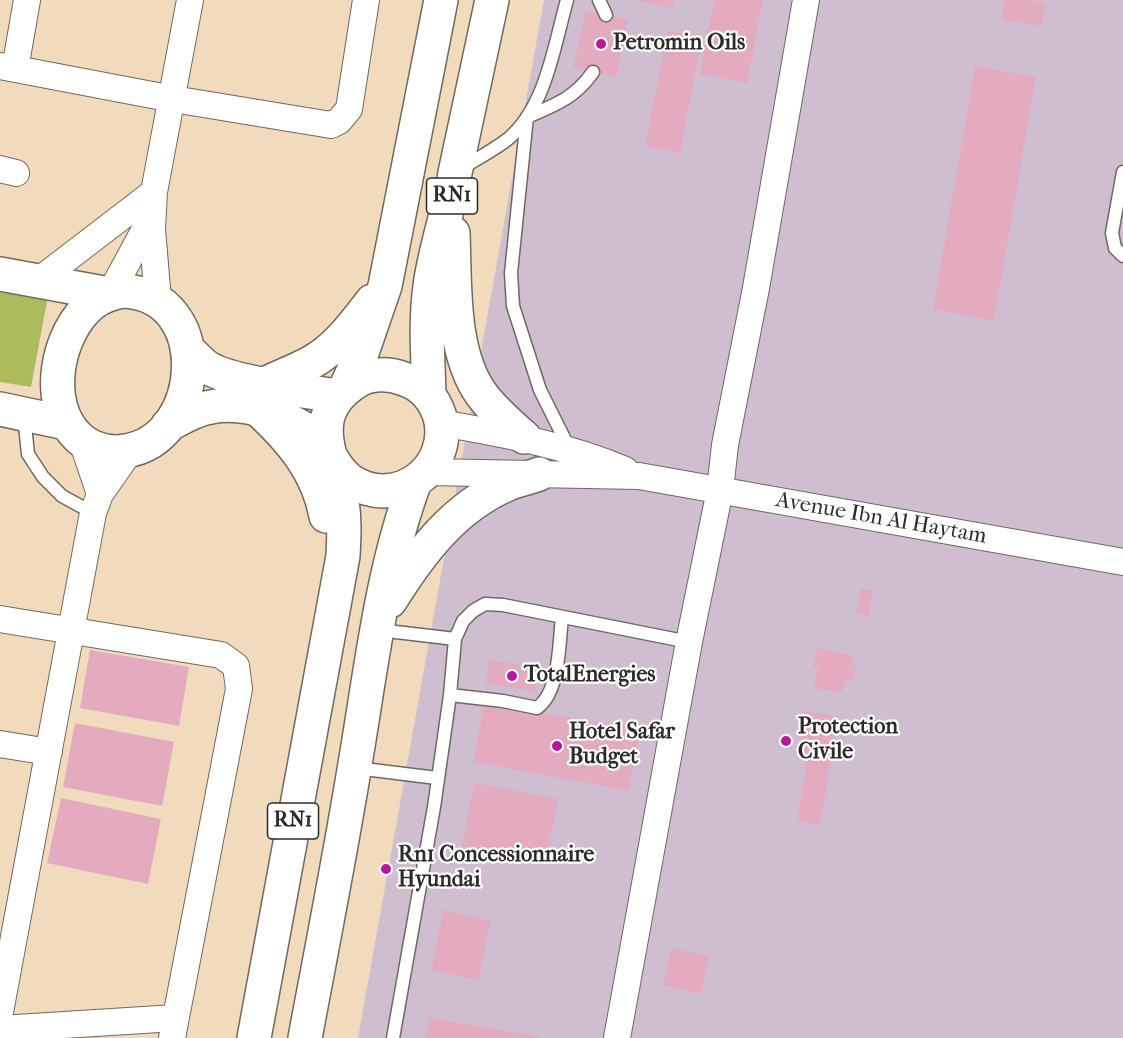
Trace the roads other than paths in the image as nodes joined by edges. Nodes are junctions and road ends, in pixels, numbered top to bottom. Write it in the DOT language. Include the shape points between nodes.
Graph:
graph roads {
  1 [pos="27,0"];
  2 [pos="190,0"];
  3 [pos="366,0"];
  4 [pos="441,0"];
  5 [pos="492,0"];
  6 [pos="567,0"];
  7 [pos="599,0"];
  8 [pos="806,0"];
  9 [pos="606,15"];
  10 [pos="7,68"];
  11 [pos="593,72"];
  12 [pos="173,99"];
  13 [pos="527,117"];
  14 [pos="1123,172"];
  15 [pos="453,187"];
  16 [pos="154,202"];
  17 [pos="1123,255"];
  18 [pos="0,274"];
  19 [pos="38,281"];
  20 [pos="385,286"];
  21 [pos="110,294"];
  22 [pos="158,300"];
  23 [pos="187,349"];
  24 [pos="341,393"];
  25 [pos="429,394"];
  26 [pos="263,398"];
  27 [pos="12,412"];
  28 [pos="441,423"];
  29 [pos="168,425"];
  30 [pos="74,432"];
  31 [pos="524,437"];
  32 [pos="328,449"];
  33 [pos="570,449"];
  34 [pos="130,451"];
  35 [pos="539,474"];
  36 [pos="639,476"];
  37 [pos="420,478"];
  38 [pos="720,490"];
  39 [pos="96,503"];
  40 [pos="1123,562"];
  41 [pos="333,604"];
  42 [pos="562,617"];
  43 [pos="0,619"];
  44 [pos="377,627"];
  45 [pos="72,630"];
  46 [pos="455,639"];
  47 [pos="689,642"];
  48 [pos="450,695"];
  49 [pos="0,744"];
  50 [pos="49,753"];
  51 [pos="355,768"];
  52 [pos="437,778"];
  53 [pos="7,935"];
  54 [pos="0,1012"];
  55 [pos="174,1028"];
  56 [pos="0,1029"];
  57 [pos="254,1038"];
  58 [pos="305,1038"];
  59 [pos="393,1038"];
  60 [pos="617,1038"];
  1 -- 10 [label="street"];
  2 -- 12 [label="street"];
  3 -- 12 [label="street" via="349,109 339,121 331,125"];
  4 -- 20 [label="main road, RN1"];
  5 -- 15 [label="main road, RN1"];
  6 -- 13 [label="lane" via="540,97"];
  7 -- 9 [label="lane"];
  8 -- 38 [label="street"];
  10 -- 12 [label="street"];
  11 -- 13 [label="lane" via="586,84 566,100"];
  12 -- 16 [label="street"];
  13 -- 15 [label="lane"];
  13 -- 33 [label="lane" via="511,273 513,306 540,390"];
  14 -- 17 [label="lane" via="1112,233 1116,248"];
  15 -- 25 [label="main road, RN1" via="429,297"];
  15 -- 31 [label="main road" via="458,331 467,366 481,393 501,418"];
  16 -- 19 [label="street"];
  16 -- 21 [label="street"];
  16 -- 22 [label="street"];
  18 -- 19 [label="main road"];
  19 -- 21 [label="main road"];
  20 -- 24 [label="main road, RN1" via="363,350"];
  20 -- 26 [label="main road" via="334,345"];
  21 -- 22 [label="main road" via="135,292"];
  21 -- 30 [label="main road" via="82,313 63,351 58,386 60,405"];
  22 -- 23 [label="main road" via="180,324"];
  23 -- 26 [label="main road" via="204,365"];
  23 -- 29 [label="main road" via="186,389"];
  24 -- 25 [label="main road" via="360,379 378,375 414,382"];
  24 -- 26 [label="main road"];
  24 -- 32 [label="main road, RN1" via="327,417"];
  25 -- 28 [label="main road, RN1"];
  26 -- 29 [label="main road" via="243,406 208,407"];
  26 -- 32 [label="main road"];
  26 -- 41 [label="main road" via="298,451 325,509"];
  27 -- 30 [label="main road"];
  27 -- 39 [label="lane" via="28,454 43,477 62,496"];
  28 -- 31 [label="street, Avenue Ibn Al Haytam"];
  28 -- 37 [label="main road, RN1" via="436,457"];
  29 -- 34 [label="main road" via="142,447"];
  30 -- 34 [label="main road" via="105,451"];
  30 -- 39 [label="street"];
  31 -- 33 [label="street, Avenue Ibn Al Haytam"];
  32 -- 37 [label="main road" via="339,471 366,488 398,489"];
  32 -- 41 [label="main road, RN1" via="345,529"];
  33 -- 36 [label="street, Avenue Ibn Al Haytam"];
  34 -- 39 [label="street"];
  35 -- 36 [label="street, Avenue Ibn Al Haytam"];
  35 -- 37 [label="street, Avenue Ibn Al Haytam"];
  35 -- 44 [label="main road" via="507,485 471,505 442,529 410,568"];
  36 -- 38 [label="street, Avenue Ibn Al Haytam"];
  37 -- 44 [label="main road, RN1" via="394,545"];
  38 -- 40 [label="street, Avenue Ibn Al Haytam"];
  38 -- 47 [label="street"];
  39 -- 45 [label="street"];
  41 -- 57 [label="main road, RN1"];
  42 -- 46 [label="lane" via="485,604 462,621"];
  42 -- 47 [label="lane"];
  42 -- 48 [label="lane" via="553,684 544,703 537,708"];
  43 -- 45 [label="street"];
  44 -- 46 [label="lane"];
  44 -- 51 [label="main road, RN1"];
  45 -- 50 [label="street"];
  45 -- 55 [label="street" via="221,655 236,666 239,689"];
  46 -- 48 [label="lane"];
  47 -- 60 [label="street"];
  48 -- 52 [label="lane"];
  49 -- 50 [label="street"];
  50 -- 53 [label="street"];
  51 -- 52 [label="lane"];
  51 -- 58 [label="main road, RN1"];
  52 -- 59 [label="lane"];
  53 -- 54 [label="street"];
  55 -- 56 [label="street"];
}
